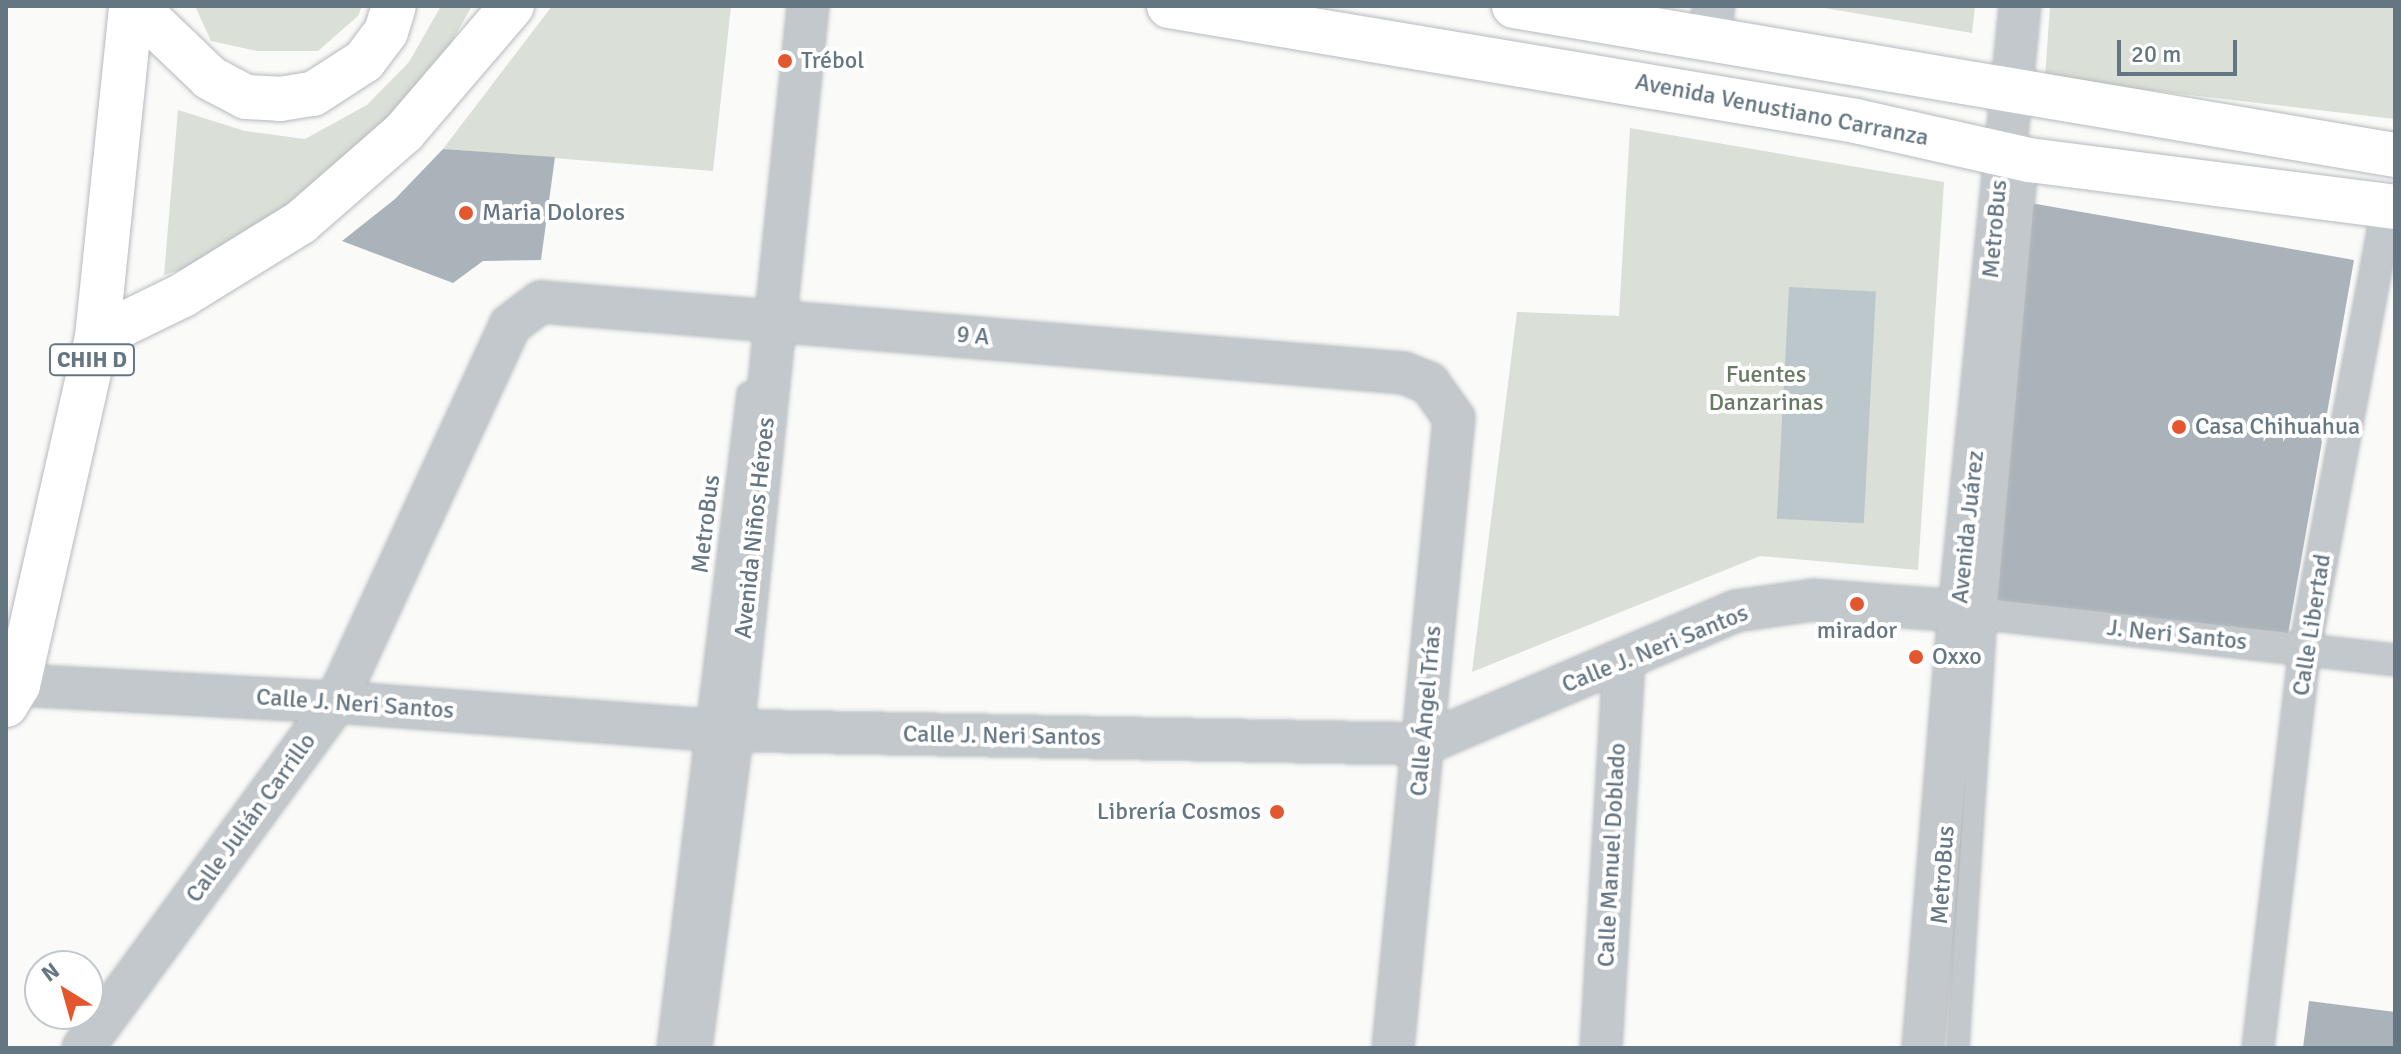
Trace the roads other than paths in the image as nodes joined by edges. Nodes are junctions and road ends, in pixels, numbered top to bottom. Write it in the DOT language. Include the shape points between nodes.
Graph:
graph roads {
  1 [pos="133,6"];
  2 [pos="394,6"];
  3 [pos="512,6"];
  4 [pos="790,6"];
  5 [pos="808,6"];
  6 [pos="1169,6"];
  7 [pos="1293,6"];
  8 [pos="1514,6"];
  9 [pos="2020,6"];
  10 [pos="1712,23"];
  11 [pos="2015,91"];
  12 [pos="2006,155"];
  13 [pos="2395,155"];
  14 [pos="2391,207"];
  15 [pos="520,315"];
  16 [pos="768,319"];
  17 [pos="97,337"];
  18 [pos="1429,383"];
  19 [pos="1973,613"];
  20 [pos="2305,648"];
  21 [pos="2395,660"];
  22 [pos="1624,662"];
  23 [pos="12,695"];
  24 [pos="336,702"];
  25 [pos="719,731"];
  26 [pos="1424,744"];
  27 [pos="83,1048"];
  28 [pos="668,1048"];
  29 [pos="692,1048"];
  30 [pos="1393,1048"];
  31 [pos="1601,1048"];
  32 [pos="1923,1048"];
  33 [pos="1958,1048"];
  34 [pos="2258,1048"];
  1 -- 2 [label="main road" via="210,78 246,97 280,99 313,94 364,61 386,32"];
  1 -- 17 [label="main road, CHIH D"];
  3 -- 17 [label="main road" via="404,132 301,222 183,295"];
  4 -- 16 [label="lane"];
  5 -- 16 [label="street, Avenida Niños Héroes"];
  6 -- 12 [label="main road, Avenida Venustiano Carranza" via="1856,121"];
  7 -- 12 [label="lane, MetroBus" via="1984,138"];
  8 -- 10 [label="main road"];
  9 -- 11 [label="street, Avenida Juárez"];
  10 -- 11 [label="main road"];
  11 -- 12 [label="street, Avenida Juárez"];
  11 -- 13 [label="main road"];
  12 -- 14 [label="main road, Avenida Venustiano Carranza"];
  12 -- 19 [label="street, Avenida Juárez"];
  14 -- 20 [label="street, Calle Libertad"];
  15 -- 16 [label="street, 9 A" via="541,302"];
  15 -- 24 [label="street, Calle Julián Carrillo" via="510,325"];
  16 -- 18 [label="street, 9 A" via="1404,373"];
  16 -- 25 [label="street, Avenida Niños Héroes"];
  17 -- 23 [label="main road, CHIH D"];
  18 -- 26 [label="street, Calle Ángel Trías" via="1454,418"];
  19 -- 20 [label="street, J. Neri Santos"];
  19 -- 22 [label="street, Calle J. Neri Santos" via="1780,602 1736,611"];
  19 -- 32 [label="street, Avenida Juárez"];
  19 -- 33 [label="lane, MetroBus"];
  20 -- 21 [label="street, J. Neri Santos"];
  20 -- 34 [label="street, Calle Libertad"];
  22 -- 26 [label="street, Calle J. Neri Santos"];
  22 -- 31 [label="street, Calle Manuel Doblado"];
  23 -- 24 [label="street, Calle J. Neri Santos"];
  24 -- 25 [label="street, Calle J. Neri Santos"];
  24 -- 27 [label="street, Calle Julián Carrillo"];
  25 -- 26 [label="street, Calle J. Neri Santos"];
  25 -- 28 [label="lane"];
  25 -- 29 [label="street, Avenida Niños Héroes"];
  26 -- 30 [label="street, Calle Ángel Trías"];
}
